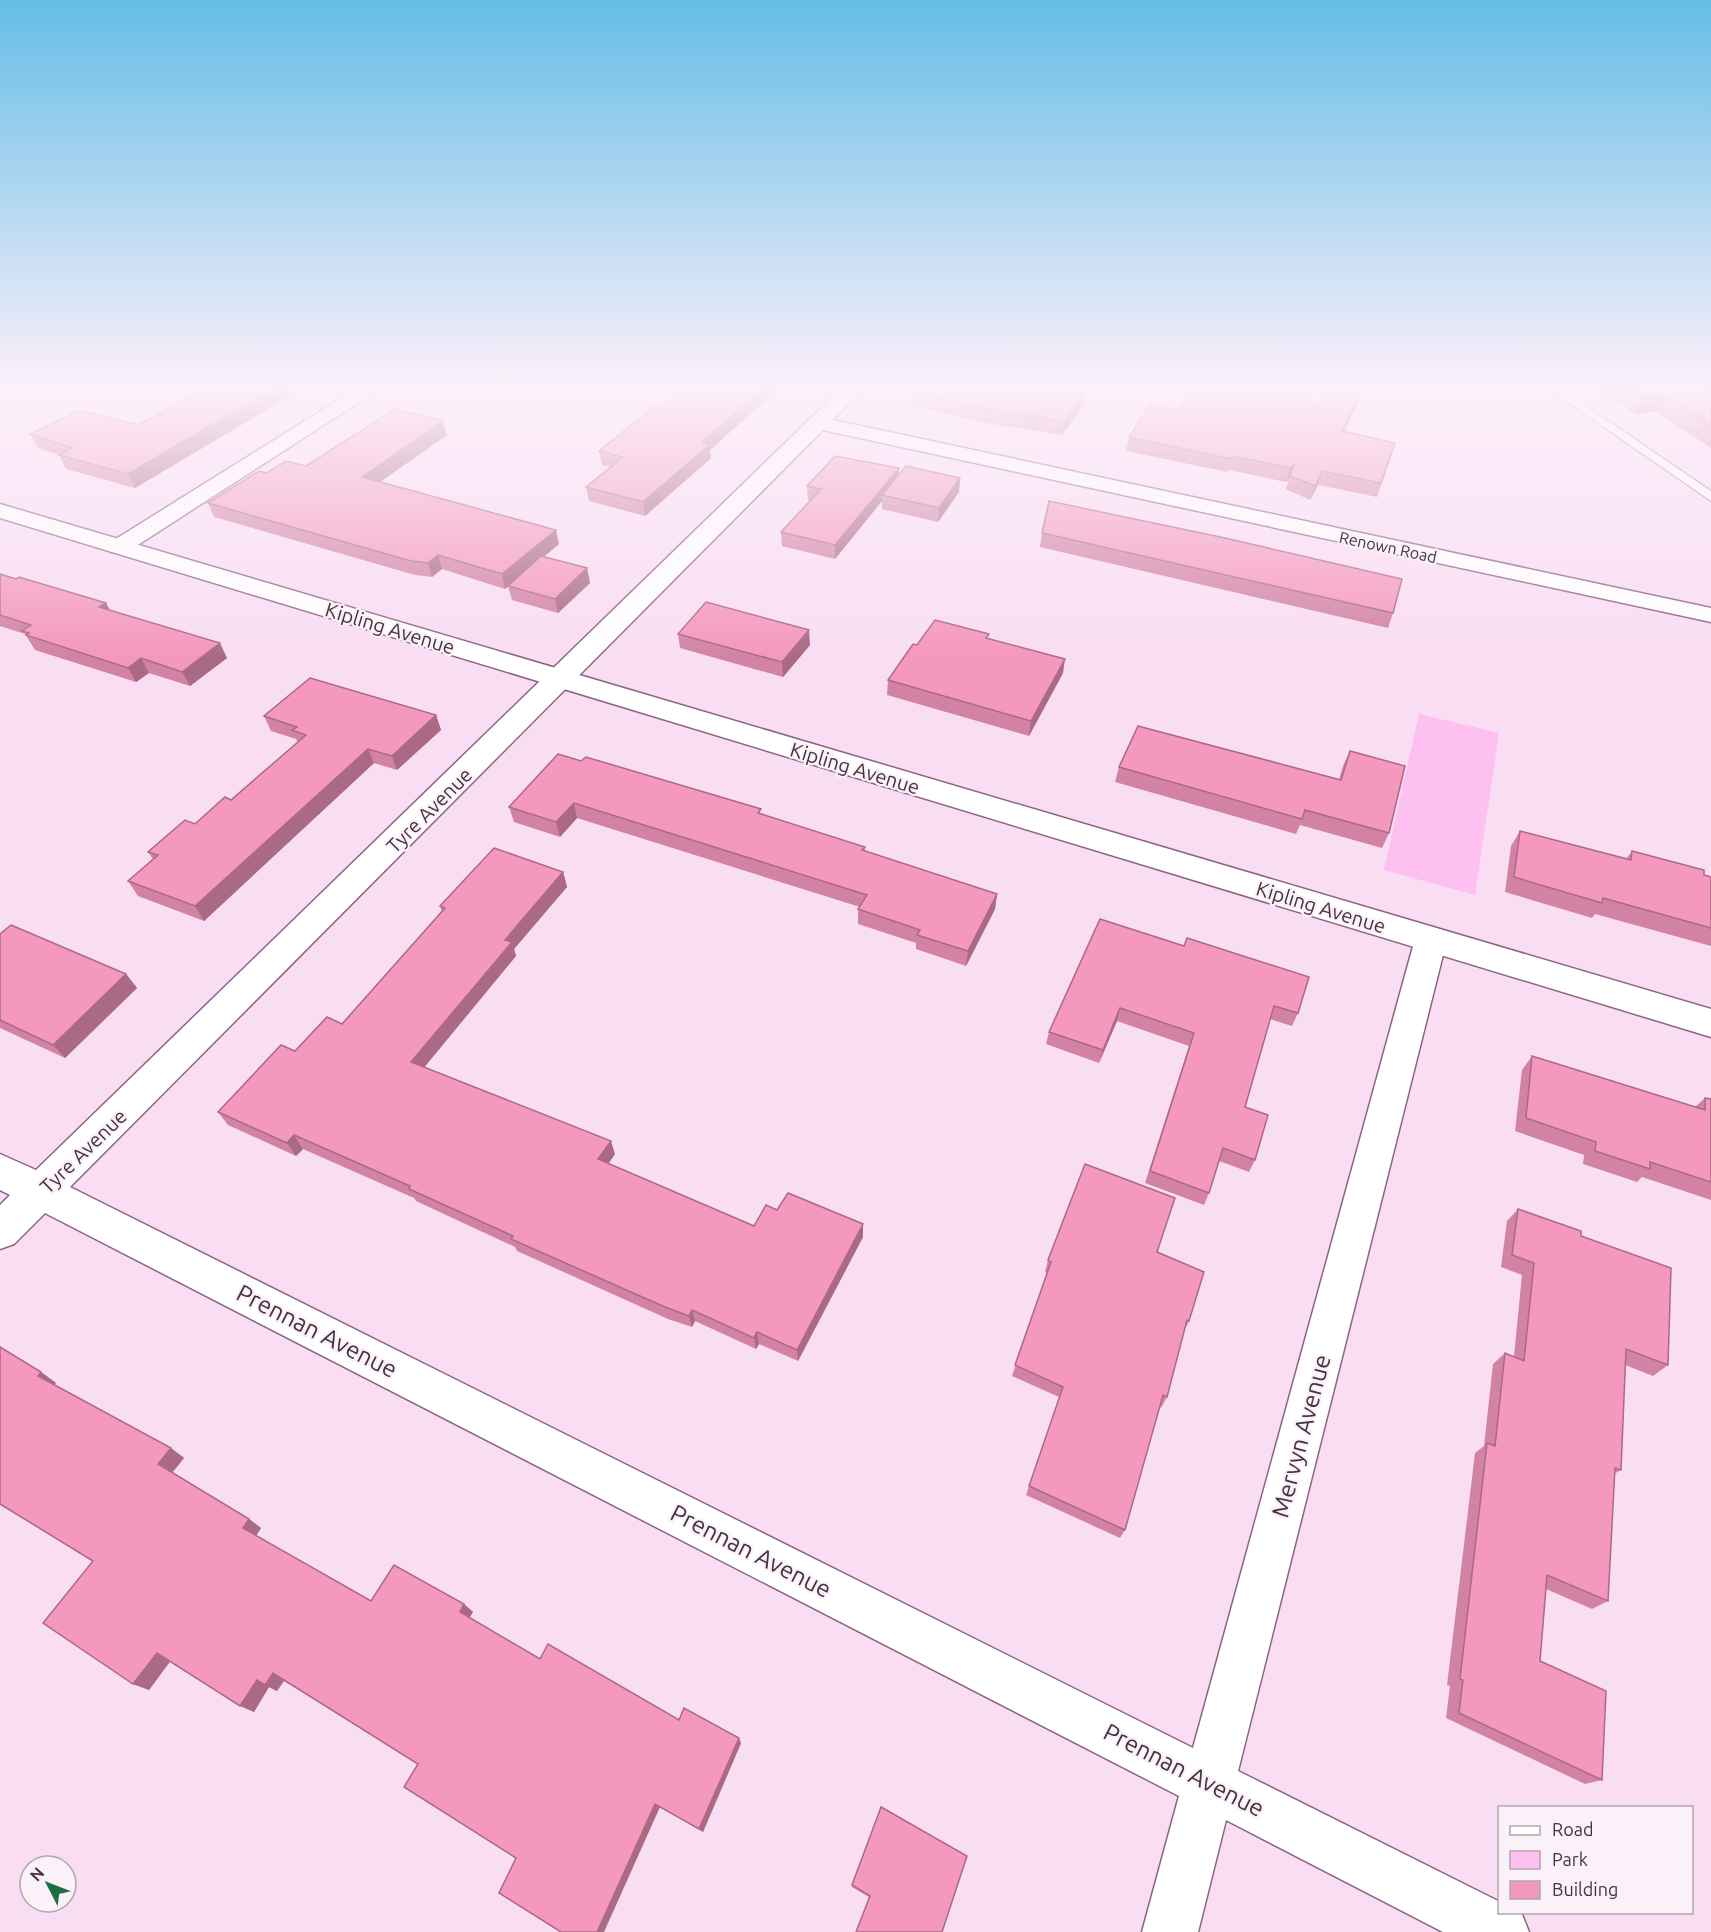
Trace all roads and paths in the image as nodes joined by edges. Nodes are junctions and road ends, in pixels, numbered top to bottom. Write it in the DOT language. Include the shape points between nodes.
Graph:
graph roads {
  1 [pos="232,476"];
  2 [pos="765,476"];
  3 [pos="1066,476"];
  4 [pos="1681,476"];
  5 [pos="1711,497"];
  6 [pos="0,511"];
  7 [pos="119,547"];
  8 [pos="1711,615"];
  9 [pos="560,679"];
  10 [pos="1431,939"];
  11 [pos="1711,1023"];
  12 [pos="0,1171"];
  13 [pos="41,1191"];
  14 [pos="0,1232"];
  15 [pos="1209,1783"];
  16 [pos="1170,1932"];
  17 [pos="1501,1932"];
  1 -- 7 [label="street"];
  2 -- 9 [label="street, Tyre Avenue"];
  3 -- 8 [label="street, Renown Road"];
  4 -- 5 [label="lane"];
  6 -- 7 [label="street, Kipling Avenue"];
  7 -- 9 [label="street, Kipling Avenue"];
  9 -- 10 [label="street, Kipling Avenue"];
  9 -- 13 [label="street, Tyre Avenue"];
  10 -- 11 [label="street, Kipling Avenue"];
  10 -- 15 [label="street, Mervyn Avenue"];
  12 -- 13 [label="street, Prennan Avenue"];
  13 -- 14 [label="street, Tyre Avenue"];
  13 -- 15 [label="street, Prennan Avenue"];
  15 -- 16 [label="street, Mervyn Avenue"];
  15 -- 17 [label="street, Prennan Avenue"];
}
